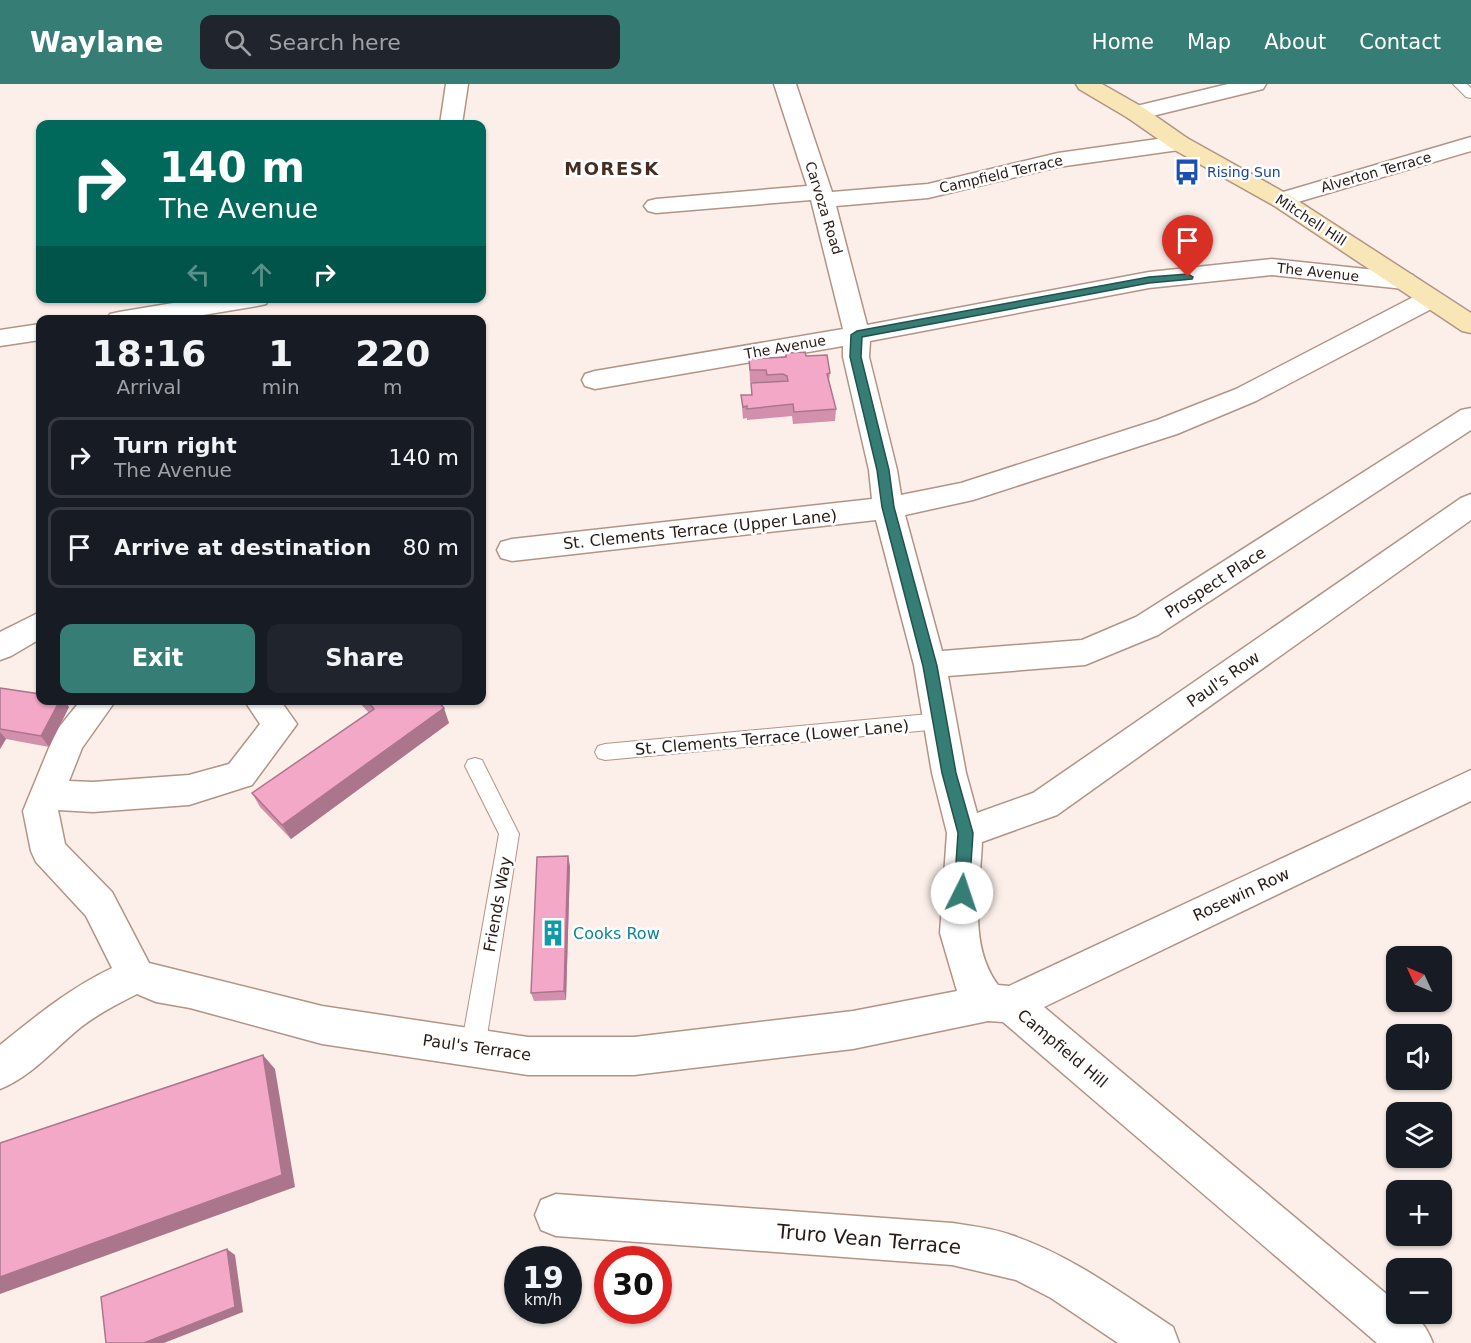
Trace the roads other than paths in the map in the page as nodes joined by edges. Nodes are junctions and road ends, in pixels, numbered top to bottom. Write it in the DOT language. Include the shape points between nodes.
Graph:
graph roads {
  1 [pos="457,84"];
  2 [pos="785,84"];
  3 [pos="1087,84"];
  4 [pos="1255,84"];
  5 [pos="1459,84"];
  6 [pos="1471,94"];
  7 [pos="1136,113"];
  8 [pos="452,120"];
  9 [pos="1179,143"];
  10 [pos="1471,144"];
  11 [pos="821,196"];
  12 [pos="1281,200"];
  13 [pos="656,206"];
  14 [pos="1404,281"];
  15 [pos="1430,298"];
  16 [pos="226,303"];
  17 [pos="150,315"];
  18 [pos="1471,325"];
  19 [pos="36,333"];
  20 [pos="857,335"];
  21 [pos="0,338"];
  22 [pos="595,380"];
  23 [pos="1471,417"];
  24 [pos="1471,505"];
  25 [pos="888,507"];
  26 [pos="512,550"];
  27 [pos="36,626"];
  28 [pos="0,647"];
  29 [pos="930,666"];
  30 [pos="96,705"];
  31 [pos="264,705"];
  32 [pos="940,721"];
  33 [pos="605,752"];
  34 [pos="475,766"];
  35 [pos="1471,785"];
  36 [pos="46,795"];
  37 [pos="965,833"];
  38 [pos="136,976"];
  39 [pos="999,1003"];
  40 [pos="473,1048"];
  41 [pos="0,1070"];
  42 [pos="556,1215"];
  43 [pos="1398,1339"];
  44 [pos="1158,1343"];
  1 -- 8 [label="street"];
  2 -- 11 [label="street, Carvoza Road"];
  3 -- 7 [label="street, Mitchell Hill"];
  4 -- 7 [label="street"];
  5 -- 6 [label="lane"];
  7 -- 9 [label="street, Mitchell Hill"];
  9 -- 11 [label="street, Campfield Terrace" via="1058,160 928,191"];
  9 -- 12 [label="street, Mitchell Hill"];
  10 -- 12 [label="street, Alverton Terrace"];
  11 -- 13 [label="street, Campfield Terrace"];
  11 -- 20 [label="street, Carvoza Road"];
  12 -- 14 [label="street, Mitchell Hill"];
  14 -- 15 [label="street, Mitchell Hill"];
  14 -- 20 [label="street, The Avenue" via="1272,267 1149,280"];
  15 -- 18 [label="street, Mitchell Hill"];
  15 -- 25 [label="street, St. Clements Terrace (Upper Lane)" via="1246,395 1167,427 963,493"];
  16 -- 17 [label="street"];
  19 -- 21 [label="street"];
  20 -- 22 [label="street, The Avenue"];
  20 -- 25 [label="street, Campfield Hill" via="856,357"];
  23 -- 29 [label="street, Prospect Place" via="1147,626 1085,652"];
  24 -- 37 [label="street, Paul's Row" via="1045,804"];
  25 -- 26 [label="street, St. Clements Terrace (Upper Lane)"];
  25 -- 29 [label="street, Campfield Hill"];
  27 -- 28 [label="street"];
  29 -- 32 [label="street, Campfield Hill"];
  30 -- 36 [label="street" via="68,741"];
  31 -- 36 [label="street" via="279,724 240,775 189,790 93,797"];
  32 -- 33 [label="lane, St. Clements Terrace (Lower Lane)"];
  32 -- 37 [label="street, Campfield Hill"];
  34 -- 40 [label="lane, Friends Way" via="509,834"];
  35 -- 39 [label="street, Rosewin Row"];
  36 -- 38 [label="street" via="40,811 50,851 99,904"];
  37 -- 39 [label="street, Campfield Hill" via="959,933 971,980"];
  38 -- 40 [label="street, Paul's Terrace" via="322,1025"];
  38 -- 41 [label="street" via="69,1012"];
  39 -- 40 [label="street, Paul's Terrace" via="853,1030 634,1056 528,1056"];
  39 -- 43 [label="street, Campfield Hill"];
  42 -- 44 [label="street, Truro Vean Terrace" via="982,1249 1036,1266"];
}
